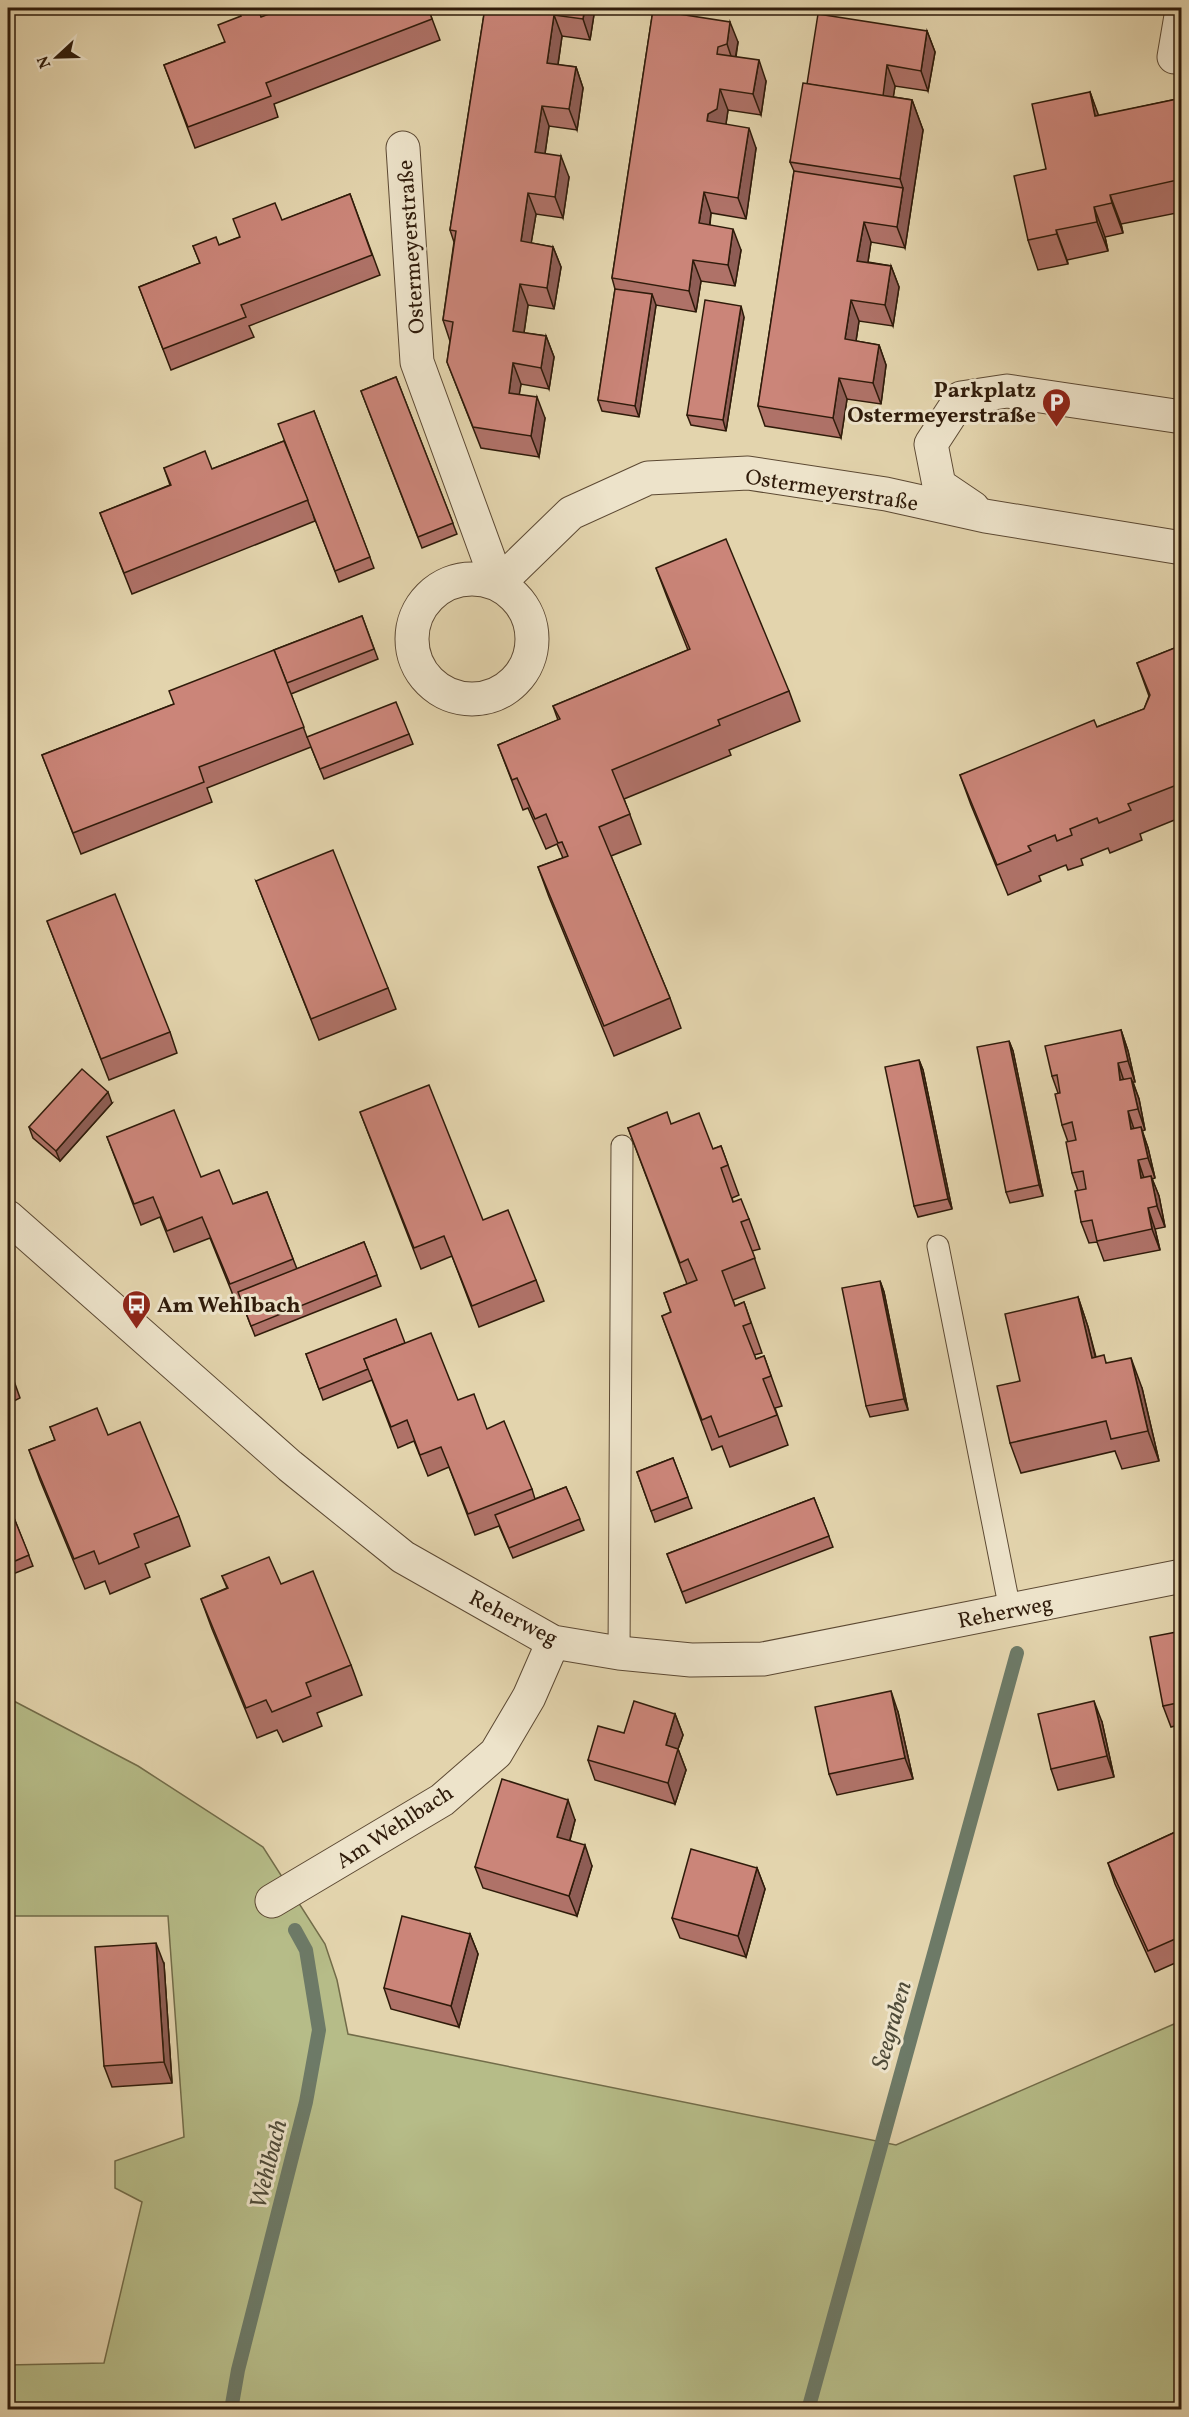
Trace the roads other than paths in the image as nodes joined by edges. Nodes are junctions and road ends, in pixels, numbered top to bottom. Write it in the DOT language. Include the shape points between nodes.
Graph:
graph roads {
  1 [pos="1182,10"];
  2 [pos="1182,58"];
  3 [pos="404,148"];
  4 [pos="1182,417"];
  5 [pos="985,516"];
  6 [pos="1182,548"];
  7 [pos="622,1146"];
  8 [pos="8,1217"];
  9 [pos="938,1246"];
  10 [pos="1182,1576"];
  11 [pos="1010,1610"];
  12 [pos="553,1642"];
  13 [pos="619,1653"];
  14 [pos="272,1901"];
  1 -- 2 [label="street" via="1174,57"];
  3 -- 5 [label="street, Ostermeyerstraße" via="417,362 498,584 571,513 648,478 748,473 886,494"];
  4 -- 5 [label="street, Ostermeyerstraße" via="1006,391 961,398 931,444 939,485"];
  5 -- 6 [label="street, Ostermeyerstraße"];
  7 -- 13 [label="lane"];
  8 -- 12 [label="street, Reherweg" via="290,1466 403,1557"];
  9 -- 11 [label="lane"];
  10 -- 11 [label="street, Reherweg"];
  11 -- 13 [label="street, Reherweg" via="763,1659 691,1660"];
  12 -- 13 [label="street, Reherweg"];
  12 -- 14 [label="street, Am Wehlbach" via="529,1697 496,1753 442,1800"];
}
